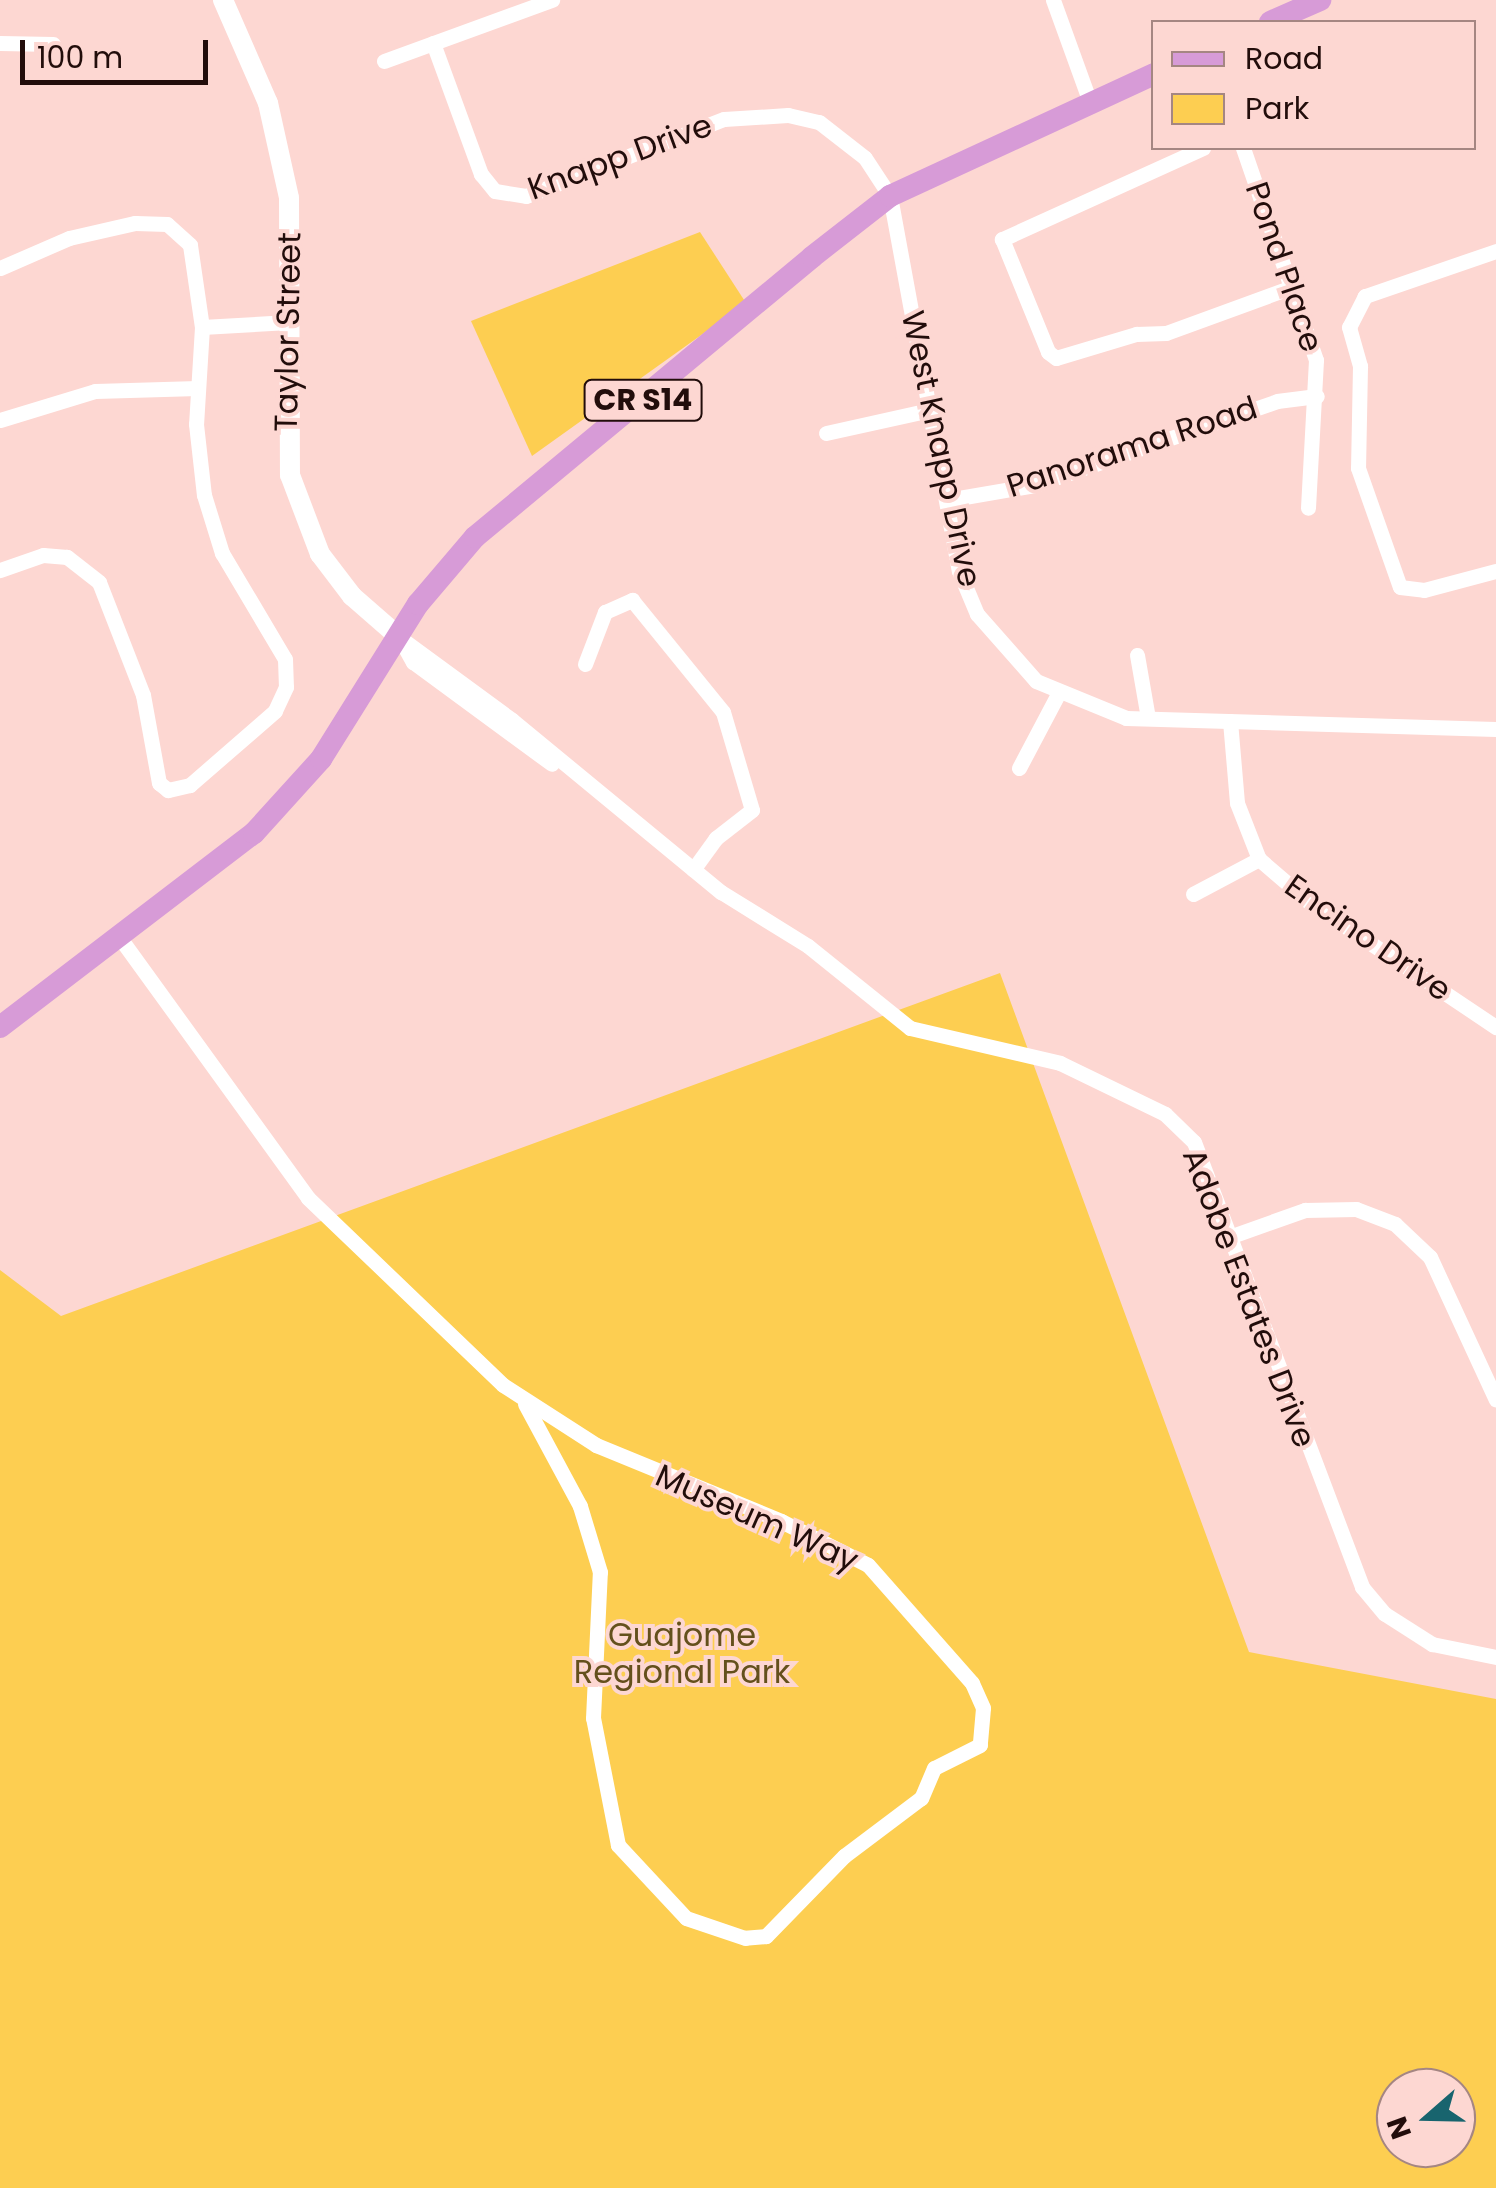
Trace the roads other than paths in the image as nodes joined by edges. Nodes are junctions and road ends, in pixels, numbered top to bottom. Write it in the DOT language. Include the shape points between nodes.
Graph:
graph roads {
  1 [pos="224,0"];
  2 [pos="552,0"];
  3 [pos="1053,0"];
  4 [pos="1320,0"];
  5 [pos="1275,20"];
  6 [pos="0,42"];
  7 [pos="433,43"];
  8 [pos="54,44"];
  9 [pos="384,61"];
  10 [pos="1151,75"];
  11 [pos="1090,102"];
  12 [pos="1199,150"];
  13 [pos="1244,150"];
  14 [pos="890,196"];
  15 [pos="1496,251"];
  16 [pos="0,268"];
  17 [pos="1292,287"];
  18 [pos="289,322"];
  19 [pos="202,327"];
  20 [pos="198,388"];
  21 [pos="1317,396"];
  22 [pos="930,410"];
  23 [pos="0,420"];
  24 [pos="826,432"];
  25 [pos="946,500"];
  26 [pos="1308,508"];
  27 [pos="0,570"];
  28 [pos="1496,570"];
  29 [pos="398,636"];
  30 [pos="1137,655"];
  31 [pos="585,664"];
  32 [pos="1058,694"];
  33 [pos="1148,718"];
  34 [pos="1230,721"];
  35 [pos="1496,728"];
  36 [pos="1019,768"];
  37 [pos="1259,858"];
  38 [pos="693,870"];
  39 [pos="1194,894"];
  40 [pos="120,938"];
  41 [pos="0,1027"];
  42 [pos="1496,1027"];
  43 [pos="1229,1237"];
  44 [pos="1496,1400"];
  45 [pos="525,1404"];
  46 [pos="1496,1658"];
  1 -- 18 [label="main road, Taylor Street" via="276,130 292,233"];
  2 -- 7 [label="street"];
  3 -- 11 [label="street"];
  4 -- 5 [label="main road"];
  6 -- 8 [label="street"];
  7 -- 9 [label="street"];
  7 -- 14 [label="street, Knapp Drive" via="481,174 496,191 526,196 684,130 788,114 845,137"];
  10 -- 11 [label="main road, CR S14"];
  11 -- 14 [label="main road, CR S14"];
  12 -- 17 [label="street" via="1002,239 1048,352 1056,358 1136,334 1166,333"];
  13 -- 17 [label="street, Pond Place"];
  14 -- 22 [label="street, West Knapp Drive"];
  14 -- 29 [label="main road, CR S14" via="474,537"];
  15 -- 28 [label="street" via="1364,296 1349,328 1360,366 1358,468 1400,587 1424,590"];
  16 -- 19 [label="street" via="69,238 135,222 167,224 190,244"];
  17 -- 21 [label="street, Pond Place" via="1316,360"];
  18 -- 19 [label="street"];
  18 -- 29 [label="main road, Taylor Street" via="285,447 300,513 352,596"];
  19 -- 20 [label="street"];
  20 -- 23 [label="street" via="94,391"];
  20 -- 27 [label="street" via="200,460 213,524 244,593 285,659 286,688 276,712 190,785 168,790 159,783 144,695 99,582 67,557 44,555"];
  21 -- 25 [label="street, Panorama Road" via="1277,401 1035,485"];
  21 -- 26 [label="street, Pond Place"];
  22 -- 24 [label="street"];
  22 -- 25 [label="street, West Knapp Drive"];
  25 -- 32 [label="street, West Knapp Drive" via="977,614 1036,681"];
  29 -- 38 [label="street, Adobe Estates Drive" via="412,662 558,769 582,779"];
  29 -- 40 [label="main road, CR S14" via="341,730 288,798"];
  30 -- 33 [label="street"];
  31 -- 38 [label="street" via="605,612 632,600 723,712 752,810 716,838"];
  32 -- 33 [label="street, West Knapp Drive" via="1095,710"];
  32 -- 36 [label="street"];
  33 -- 34 [label="street, West Knapp Drive"];
  34 -- 35 [label="street, West Knapp Drive"];
  34 -- 37 [label="street, Encino Drive" via="1237,803"];
  37 -- 39 [label="street"];
  37 -- 42 [label="street, Encino Drive" via="1309,902"];
  38 -- 43 [label="street, Adobe Estates Drive" via="808,946 910,1028 1060,1063 1165,1114 1194,1142"];
  40 -- 41 [label="main road, CR S14"];
  40 -- 45 [label="street, Museum Way" via="308,1198"];
  43 -- 44 [label="street" via="1304,1210 1356,1209 1395,1224 1430,1257"];
  43 -- 46 [label="street, Adobe Estates Drive" via="1362,1588 1385,1614 1432,1644"];
  45 -- 45 [label="street, Museum Way" via="624,1458 868,1565 972,1683 982,1708 980,1745 934,1768 921,1798 844,1856 766,1936 745,1938 686,1918 618,1845 593,1718 600,1572 580,1506"];
}
